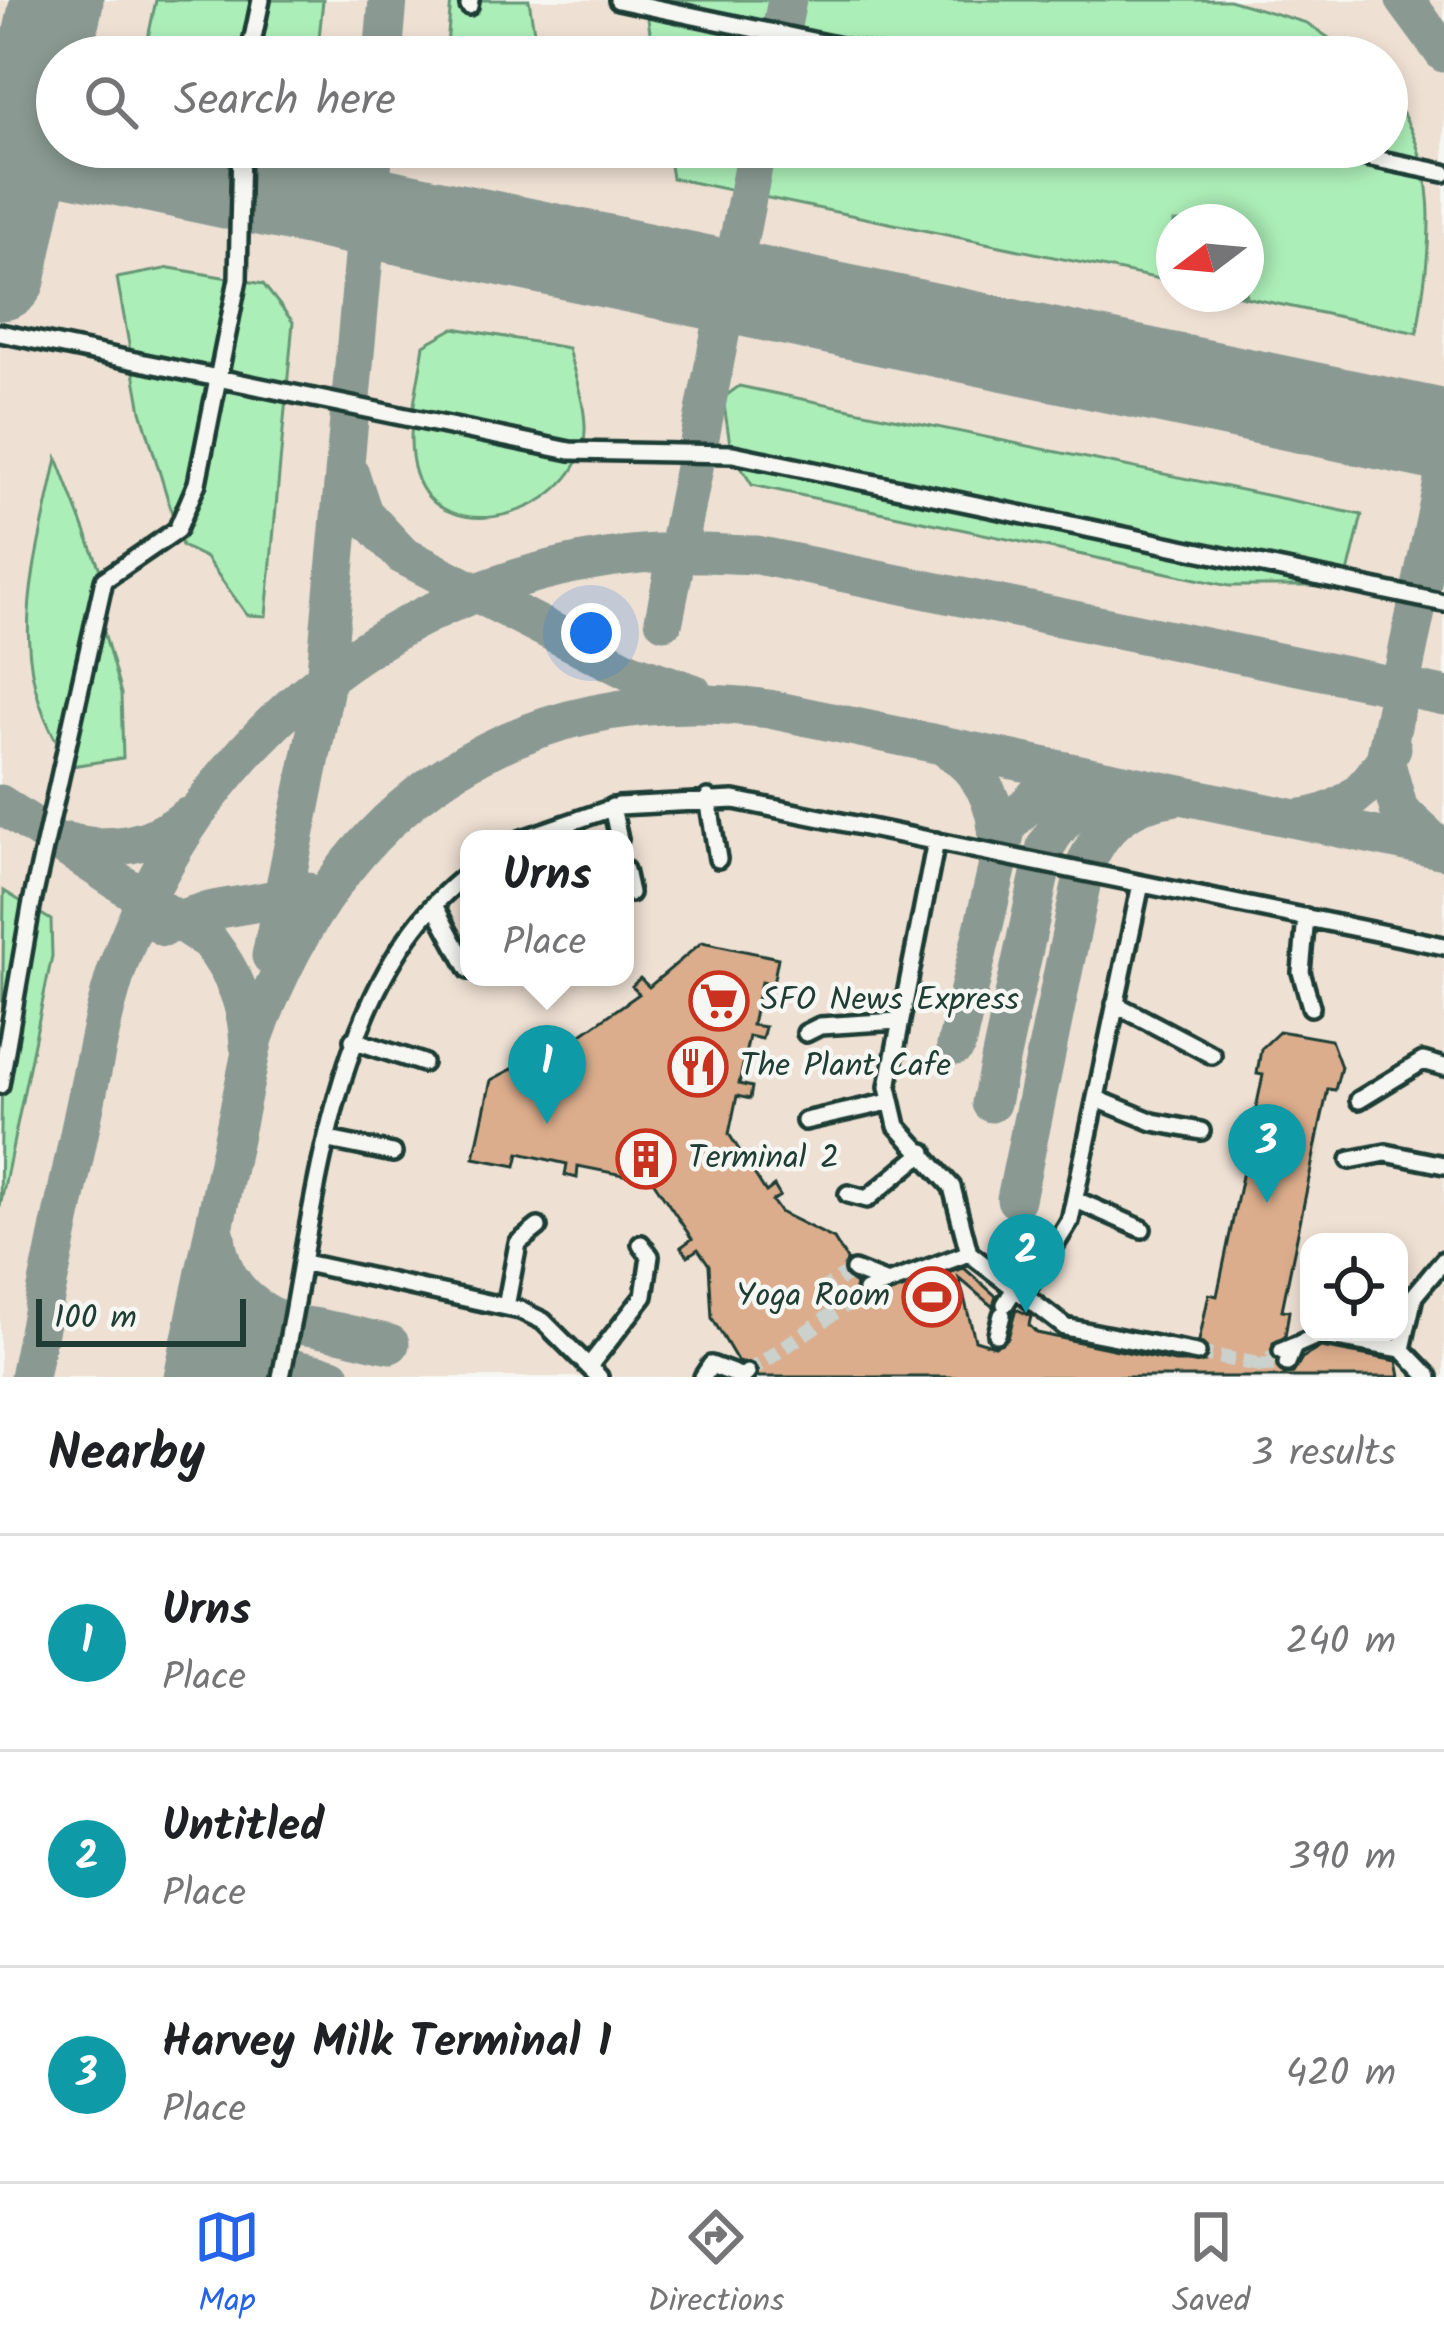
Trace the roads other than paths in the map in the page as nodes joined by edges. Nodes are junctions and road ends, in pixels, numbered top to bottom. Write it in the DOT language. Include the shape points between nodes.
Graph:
graph roads {
  1 [pos="261,0"];
  2 [pos="618,0"];
  3 [pos="253,36"];
  4 [pos="789,36"];
  5 [pos="1408,166"];
  6 [pos="241,168"];
  7 [pos="1444,173"];
  8 [pos="0,334"];
  9 [pos="218,379"];
  10 [pos="1444,603"];
  11 [pos="708,798"];
  12 [pos="612,807"];
  13 [pos="547,830"];
  14 [pos="617,830"];
  15 [pos="936,841"];
  16 [pos="718,859"];
  17 [pos="460,881"];
  18 [pos="1141,884"];
  19 [pos="434,905"];
  20 [pos="1306,917"];
  21 [pos="1444,946"];
  22 [pos="460,953"];
  23 [pos="1115,1004"];
  24 [pos="1312,1007"];
  25 [pos="898,1022"];
  26 [pos="806,1033"];
  27 [pos="352,1040"];
  28 [pos="1212,1055"];
  29 [pos="423,1063"];
  30 [pos="1444,1067"];
  31 [pos="0,1084"];
  32 [pos="1096,1099"];
  33 [pos="1359,1100"];
  34 [pos="889,1102"];
  35 [pos="805,1121"];
  36 [pos="1201,1131"];
  37 [pos="329,1140"];
  38 [pos="393,1153"];
  39 [pos="924,1153"];
  40 [pos="1350,1160"];
  41 [pos="1444,1165"];
  42 [pos="848,1194"];
  43 [pos="1076,1200"];
  44 [pos="538,1227"];
  45 [pos="1142,1229"];
  46 [pos="641,1244"];
  47 [pos="969,1253"];
  48 [pos="1444,1260"];
  49 [pos="305,1263"];
  50 [pos="854,1270"];
  51 [pos="887,1283"];
  52 [pos="1020,1290"];
  53 [pos="866,1291"];
  54 [pos="506,1307"];
  55 [pos="997,1334"];
  56 [pos="1402,1348"];
  57 [pos="1197,1353"];
  58 [pos="1288,1353"];
  59 [pos="594,1371"];
  60 [pos="744,1376"];
  61 [pos="280,1377"];
  62 [pos="704,1377"];
  63 [pos="1429,1377"];
  1 -- 3 [label="lane"];
  2 -- 4 [label="lane"];
  5 -- 7 [label="lane"];
  6 -- 9 [label="lane" via="238,279"];
  8 -- 9 [label="lane"];
  9 -- 10 [label="lane" via="571,452 733,454"];
  9 -- 31 [label="lane" via="197,483 177,530 104,580"];
  11 -- 12 [label="lane"];
  11 -- 15 [label="lane"];
  11 -- 16 [label="lane"];
  12 -- 13 [label="lane"];
  12 -- 14 [label="lane"];
  15 -- 18 [label="lane"];
  15 -- 25 [label="lane"];
  17 -- 19 [label="lane"];
  18 -- 20 [label="lane"];
  18 -- 23 [label="lane"];
  19 -- 22 [label="lane"];
  19 -- 27 [label="lane" via="390,963"];
  20 -- 21 [label="lane"];
  20 -- 24 [label="lane" via="1301,972"];
  23 -- 28 [label="lane"];
  23 -- 32 [label="lane"];
  25 -- 26 [label="lane"];
  25 -- 34 [label="lane"];
  27 -- 29 [label="lane"];
  27 -- 37 [label="lane"];
  30 -- 33 [label="lane" via="1423,1061"];
  32 -- 36 [label="lane"];
  32 -- 43 [label="lane"];
  34 -- 35 [label="lane"];
  34 -- 39 [label="lane" via="897,1126"];
  37 -- 38 [label="lane"];
  37 -- 49 [label="lane"];
  39 -- 42 [label="lane" via="867,1199"];
  39 -- 47 [label="lane" via="958,1200"];
  40 -- 41 [label="lane" via="1386,1153"];
  43 -- 45 [label="lane"];
  43 -- 52 [label="lane" via="1065,1235"];
  44 -- 54 [label="lane" via="518,1243"];
  46 -- 59 [label="lane" via="650,1256 644,1296"];
  47 -- 51 [label="lane"];
  47 -- 52 [label="lane"];
  48 -- 56 [label="lane" via="1414,1296"];
  49 -- 54 [label="lane"];
  49 -- 61 [label="lane"];
  50 -- 51 [label="lane"];
  51 -- 53 [label="lane"];
  52 -- 55 [label="lane"];
  52 -- 57 [label="lane" via="1065,1327"];
  54 -- 59 [label="lane" via="543,1321"];
  56 -- 58 [label="lane" via="1319,1335"];
  56 -- 63 [label="lane"];
  60 -- 62 [label="lane" via="711,1365"];
}
